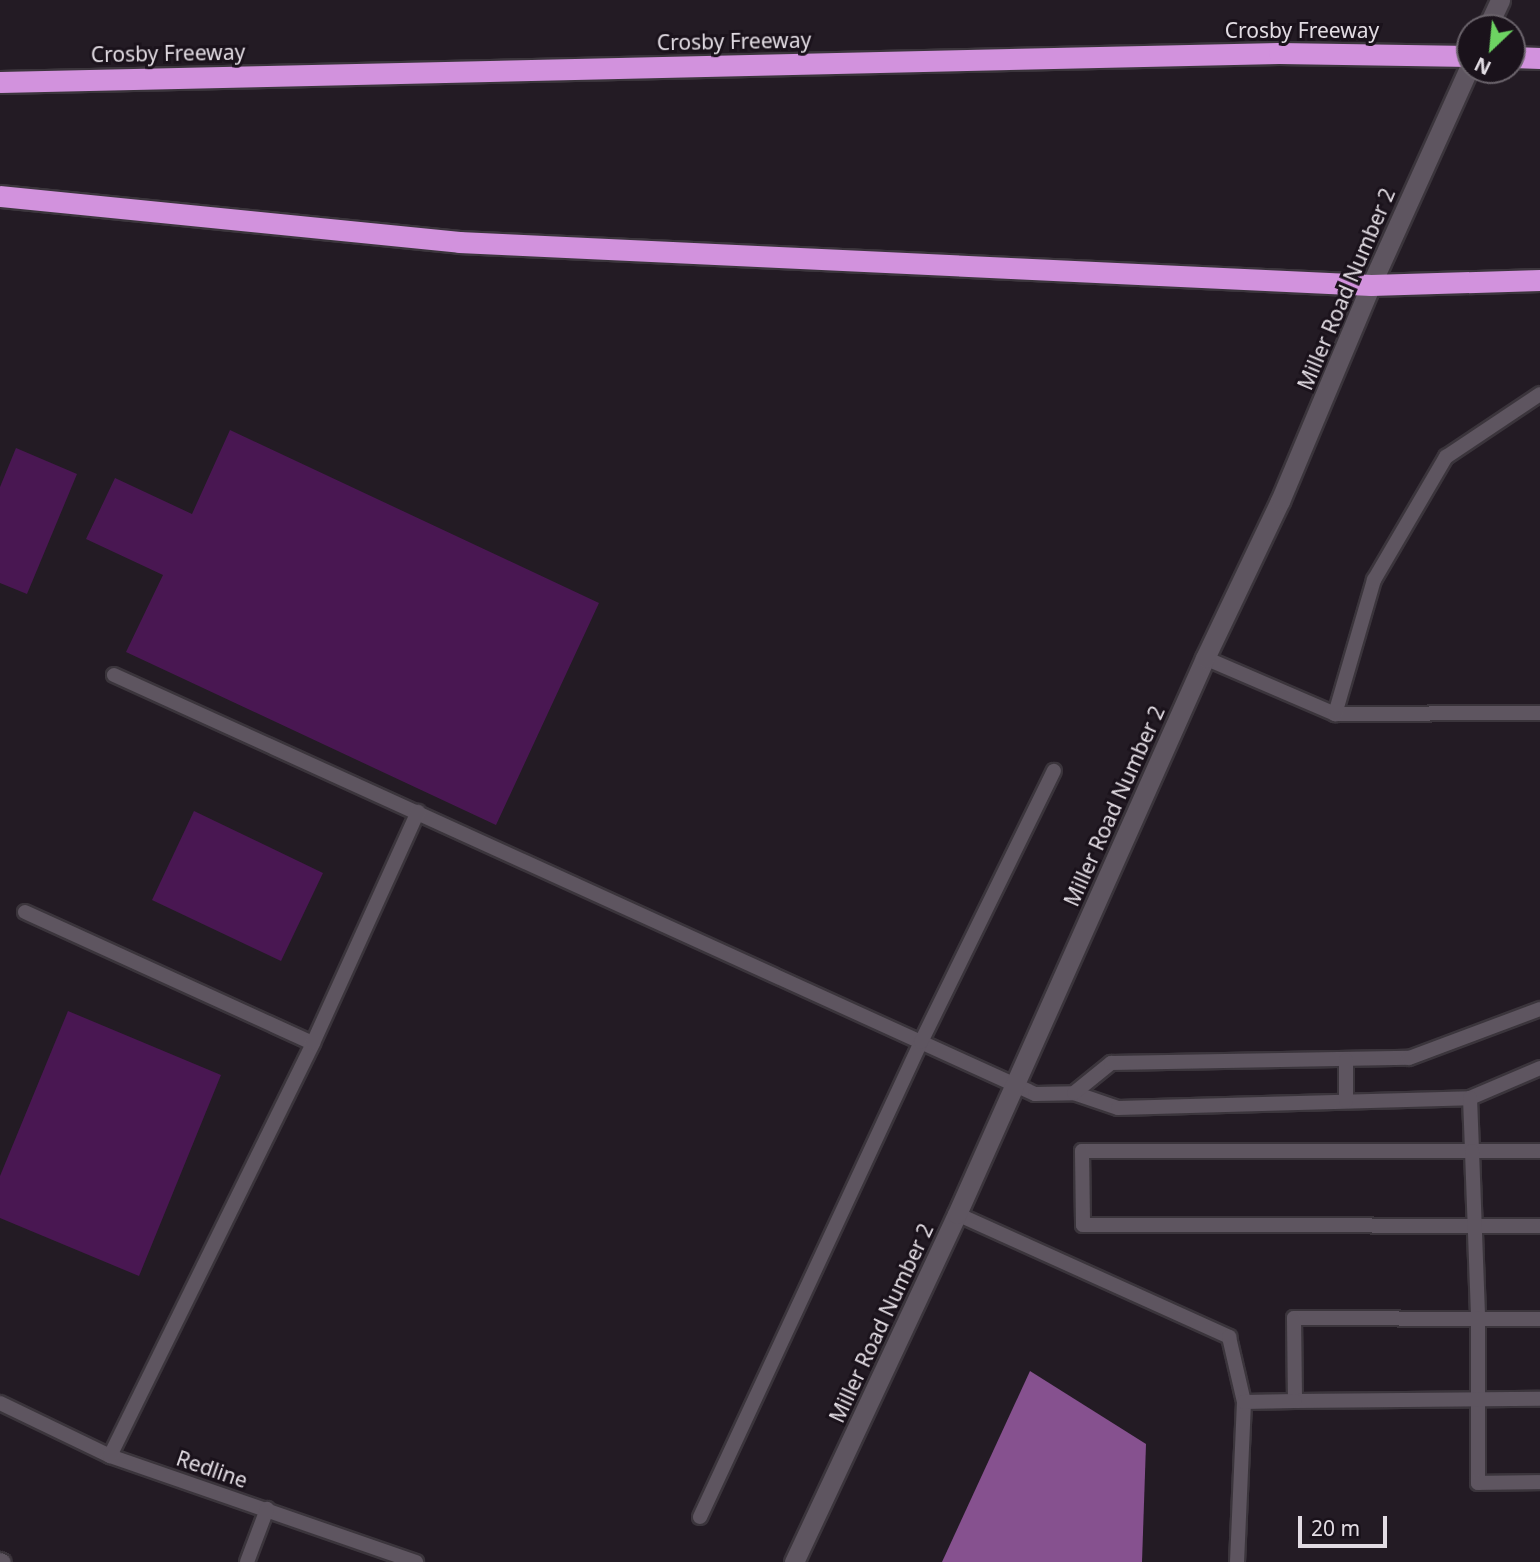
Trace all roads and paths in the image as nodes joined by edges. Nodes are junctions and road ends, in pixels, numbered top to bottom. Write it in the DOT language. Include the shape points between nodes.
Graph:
graph roads {
  1 [pos="1456,57"];
  2 [pos="0,82"];
  3 [pos="1462,84"];
  4 [pos="0,196"];
  5 [pos="1540,280"];
  6 [pos="1371,285"];
  7 [pos="1540,394"];
  8 [pos="1205,658"];
  9 [pos="114,675"];
  10 [pos="1540,713"];
  11 [pos="1335,714"];
  12 [pos="1055,771"];
  13 [pos="418,812"];
  14 [pos="25,912"];
  15 [pos="1540,1009"];
  16 [pos="313,1042"];
  17 [pos="921,1042"];
  18 [pos="1346,1060"];
  19 [pos="1540,1069"];
  20 [pos="1015,1086"];
  21 [pos="1074,1093"];
  22 [pos="1470,1098"];
  23 [pos="1346,1101"];
  24 [pos="1472,1151"];
  25 [pos="1540,1151"];
  26 [pos="957,1214"];
  27 [pos="1475,1226"];
  28 [pos="1540,1226"];
  29 [pos="1478,1318"];
  30 [pos="1540,1319"];
  31 [pos="1478,1399"];
  32 [pos="1540,1399"];
  33 [pos="1295,1401"];
  34 [pos="1244,1402"];
  35 [pos="0,1403"];
  36 [pos="110,1456"];
  37 [pos="1540,1482"];
  38 [pos="267,1509"];
  39 [pos="700,1517"];
  40 [pos="247,1562"];
  41 [pos="416,1562"];
  42 [pos="794,1562"];
  43 [pos="1237,1562"];
  1 -- 2 [label="highway, Crosby Freeway" via="1279,53"];
  3 -- 6 [label="main road, Miller Road Number 2"];
  4 -- 6 [label="highway" via="459,242"];
  5 -- 6 [label="highway"];
  6 -- 8 [label="main road, Miller Road Number 2" via="1280,501"];
  7 -- 11 [label="lane" via="1446,457 1374,580"];
  8 -- 11 [label="lane"];
  8 -- 20 [label="main road, Miller Road Number 2"];
  9 -- 13 [label="lane"];
  10 -- 11 [label="lane"];
  12 -- 17 [label="lane"];
  13 -- 16 [label="lane"];
  13 -- 17 [label="lane"];
  14 -- 16 [label="lane"];
  15 -- 18 [label="lane" via="1409,1058"];
  16 -- 36 [label="lane"];
  17 -- 20 [label="lane"];
  17 -- 39 [label="lane"];
  18 -- 21 [label="lane" via="1111,1063"];
  18 -- 23 [label="lane"];
  19 -- 22 [label="lane"];
  20 -- 21 [label="lane" via="1035,1094"];
  20 -- 26 [label="main road, Miller Road Number 2"];
  21 -- 23 [label="lane" via="1118,1108"];
  22 -- 23 [label="lane"];
  22 -- 24 [label="lane"];
  24 -- 25 [label="lane"];
  24 -- 27 [label="lane"];
  24 -- 27 [label="lane" via="1082,1152 1083,1225"];
  26 -- 34 [label="lane" via="1229,1337"];
  26 -- 42 [label="main road, Miller Road Number 2"];
  27 -- 28 [label="lane"];
  27 -- 29 [label="lane"];
  29 -- 30 [label="lane"];
  29 -- 31 [label="lane"];
  29 -- 33 [label="lane" via="1294,1318"];
  31 -- 32 [label="lane"];
  31 -- 33 [label="lane"];
  31 -- 37 [label="lane" via="1478,1483"];
  33 -- 34 [label="lane"];
  34 -- 43 [label="lane"];
  35 -- 36 [label="lane, Redline"];
  36 -- 38 [label="lane, Redline"];
  38 -- 40 [label="lane"];
  38 -- 41 [label="lane, Redline"];
}
